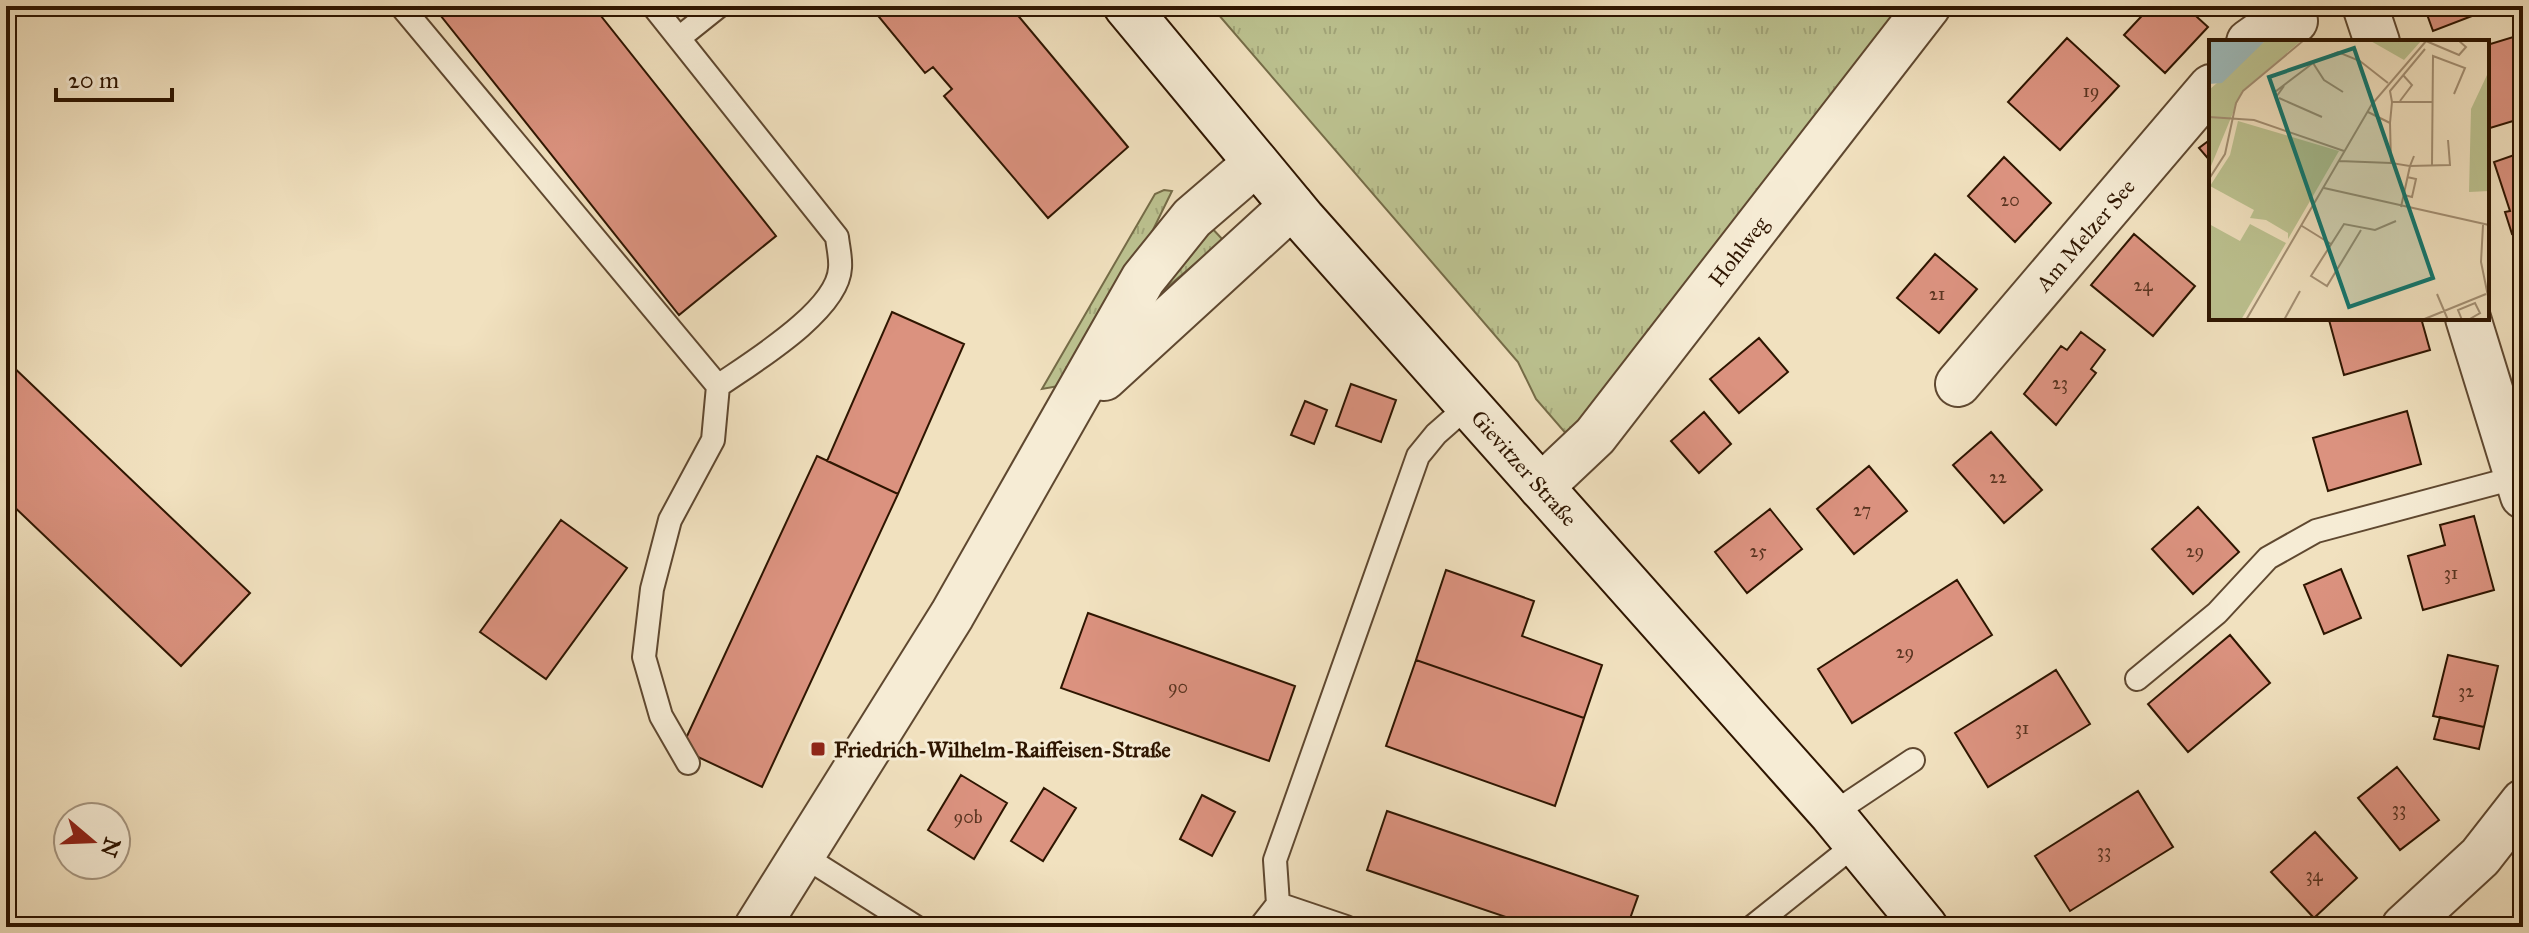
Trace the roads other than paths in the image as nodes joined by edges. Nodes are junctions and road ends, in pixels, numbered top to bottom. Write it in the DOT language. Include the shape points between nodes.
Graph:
graph roads {
  1 [pos="401,6"];
  2 [pos="653,6"];
  3 [pos="719,6"];
  4 [pos="1126,6"];
  5 [pos="1928,6"];
  6 [pos="2365,6"];
  7 [pos="2299,23"];
  8 [pos="679,38"];
  9 [pos="2252,40"];
  10 [pos="2376,40"];
  11 [pos="2209,89"];
  12 [pos="1256,163"];
  13 [pos="1292,206"];
  14 [pos="2469,320"];
  15 [pos="1958,384"];
  16 [pos="718,386"];
  17 [pos="1469,405"];
  18 [pos="1073,407"];
  19 [pos="2520,486"];
  20 [pos="1541,487"];
  21 [pos="2137,679"];
  22 [pos="1913,760"];
  23 [pos="688,763"];
  24 [pos="2523,802"];
  25 [pos="1844,829"];
  26 [pos="802,855"];
  27 [pos="1278,904"];
  28 [pos="914,926"];
  29 [pos="757,927"];
  30 [pos="1260,927"];
  31 [pos="1346,927"];
  32 [pos="1752,927"];
  33 [pos="1925,927"];
  34 [pos="2404,927"];
  1 -- 16 [label="lane"];
  2 -- 8 [label="lane"];
  3 -- 8 [label="lane"];
  4 -- 12 [label="street, Gievitzer Straße"];
  5 -- 20 [label="street, Hohlweg" via="1595,436"];
  6 -- 10 [label="street"];
  7 -- 9 [label="street" via="2273,25"];
  8 -- 16 [label="lane" via="837,237 840,270 827,298 788,336"];
  11 -- 15 [label="street, Am Melzer See"];
  12 -- 13 [label="street, Gievitzer Straße"];
  12 -- 18 [label="street" via="1192,218 1143,279"];
  13 -- 17 [label="street, Gievitzer Straße"];
  13 -- 18 [label="street"];
  14 -- 19 [label="street"];
  16 -- 23 [label="lane" via="713,440 670,520 652,589 644,657 661,716"];
  17 -- 20 [label="street, Gievitzer Straße"];
  17 -- 27 [label="lane" via="1418,456 1275,860"];
  18 -- 26 [label="street" via="952,615"];
  19 -- 21 [label="lane" via="2316,531 2268,558 2217,613"];
  20 -- 25 [label="street, Gievitzer Straße"];
  22 -- 25 [label="lane"];
  24 -- 34 [label="street" via="2480,857"];
  25 -- 32 [label="lane"];
  25 -- 33 [label="street, Gievitzer Straße"];
  26 -- 28 [label="lane"];
  26 -- 29 [label="street"];
  27 -- 30 [label="lane"];
  27 -- 31 [label="lane"];
}
